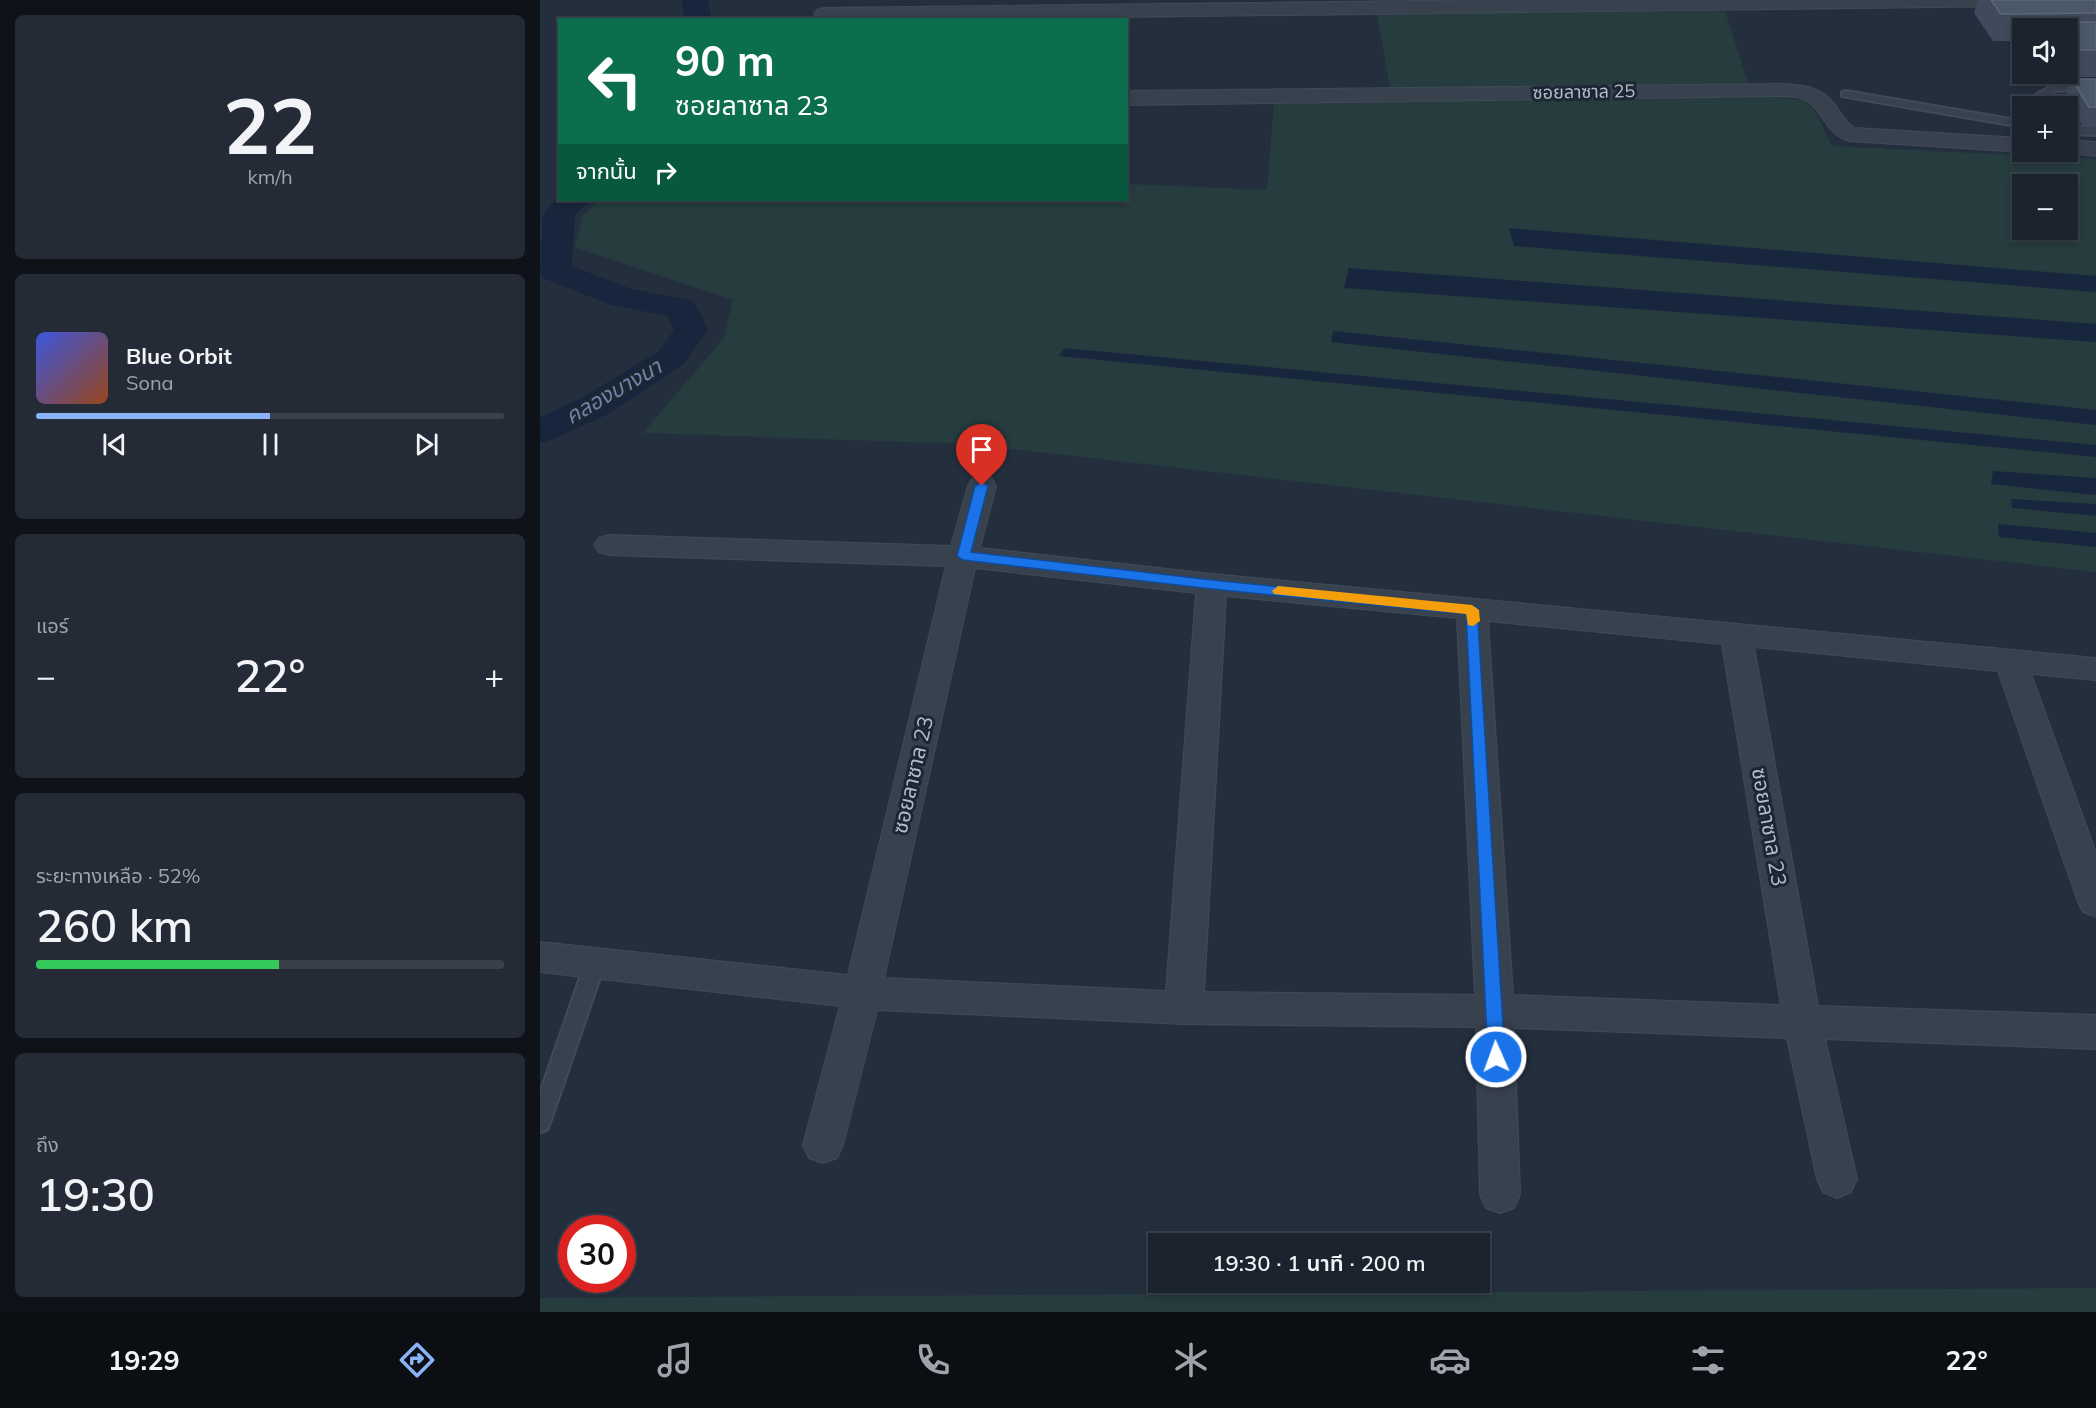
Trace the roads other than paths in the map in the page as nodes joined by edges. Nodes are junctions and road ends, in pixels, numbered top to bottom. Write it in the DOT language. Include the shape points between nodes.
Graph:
graph roads {
  1 [pos="2017,0"];
  2 [pos="1742,2"];
  3 [pos="824,14"];
  4 [pos="2096,86"];
  5 [pos="1846,94"];
  6 [pos="2044,96"];
  7 [pos="1128,98"];
  8 [pos="2012,122"];
  9 [pos="2078,130"];
  10 [pos="2096,131"];
  11 [pos="2012,144"];
  12 [pos="2078,148"];
  13 [pos="2096,149"];
  14 [pos="982,486"];
  15 [pos="609,545"];
  16 [pos="963,556"];
  17 [pos="1212,585"];
  18 [pos="1472,610"];
  19 [pos="1736,634"];
  20 [pos="2010,660"];
  21 [pos="2096,669"];
  22 [pos="2096,902"];
  23 [pos="540,957"];
  24 [pos="595,963"];
  25 [pos="862,993"];
  26 [pos="1184,1008"];
  27 [pos="1495,1011"];
  28 [pos="1802,1020"];
  29 [pos="2096,1032"];
  30 [pos="540,1123"];
  31 [pos="823,1144"];
  32 [pos="1838,1179"];
  33 [pos="1500,1194"];
  1 -- 2 [label="street"];
  2 -- 3 [label="street"];
  4 -- 6 [label="lane" via="2053,88"];
  5 -- 8 [label="lane"];
  7 -- 11 [label="street, ซอยลาซาล 25" via="1781,90 1803,92 1819,99 1836,127 1849,135"];
  9 -- 10 [label="lane"];
  12 -- 13 [label="street"];
  14 -- 16 [label="street, ซอยลาซาล 23"];
  15 -- 16 [label="street"];
  16 -- 17 [label="street"];
  16 -- 25 [label="street, ซอยลาซาล 23"];
  17 -- 18 [label="street"];
  17 -- 26 [label="street"];
  18 -- 19 [label="street"];
  18 -- 27 [label="street"];
  19 -- 20 [label="street"];
  19 -- 28 [label="street, ซอยลาซาล 23"];
  20 -- 21 [label="street"];
  20 -- 22 [label="street"];
  23 -- 24 [label="street"];
  24 -- 25 [label="street"];
  24 -- 30 [label="lane"];
  25 -- 26 [label="street"];
  25 -- 31 [label="street, ซอยลาซาล 23"];
  26 -- 27 [label="street"];
  27 -- 28 [label="street"];
  27 -- 33 [label="street"];
  28 -- 29 [label="street"];
  28 -- 32 [label="street, ซอยลาซาล 23"];
}
